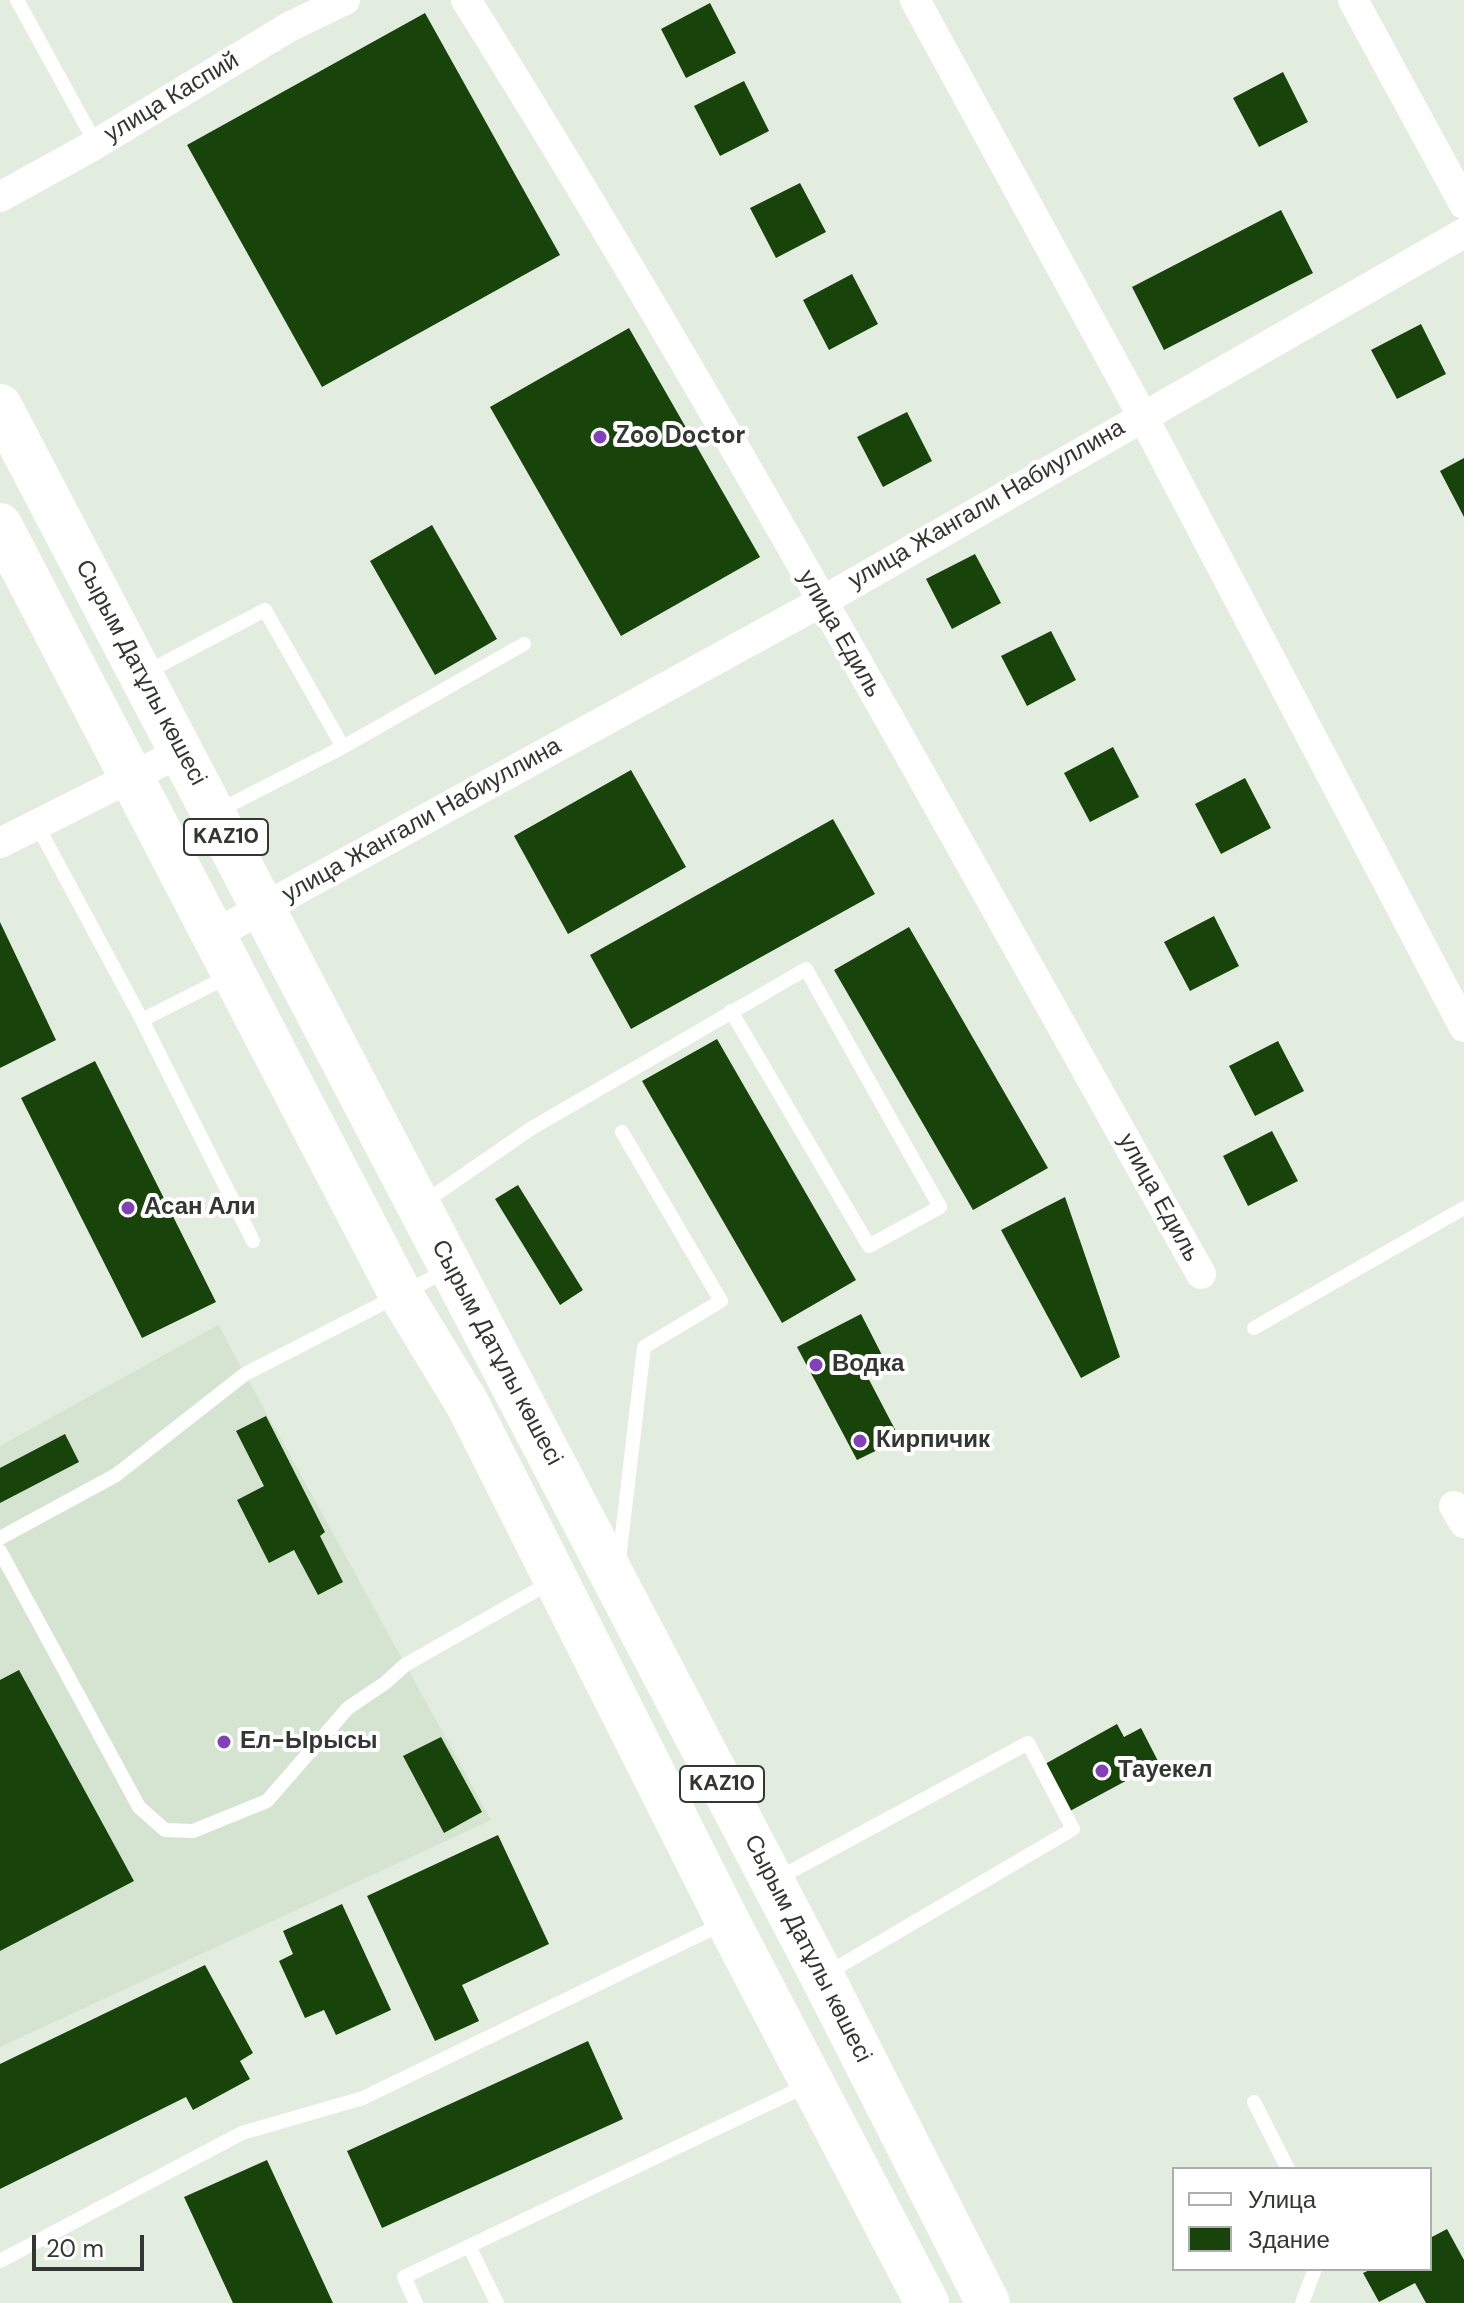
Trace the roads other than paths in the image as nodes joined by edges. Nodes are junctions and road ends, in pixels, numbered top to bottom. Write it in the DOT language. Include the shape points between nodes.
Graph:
graph roads {
  1 [pos="17,0"];
  2 [pos="315,0"];
  3 [pos="345,0"];
  4 [pos="466,0"];
  5 [pos="915,0"];
  6 [pos="1353,0"];
  7 [pos="289,27"];
  8 [pos="96,144"];
  9 [pos="0,197"];
  10 [pos="1464,204"];
  11 [pos="1464,233"];
  12 [pos="0,406"];
  13 [pos="1142,415"];
  14 [pos="0,525"];
  15 [pos="821,602"];
  16 [pos="524,644"];
  17 [pos="141,675"];
  18 [pos="343,747"];
  19 [pos="181,752"];
  20 [pos="132,778"];
  21 [pos="214,813"];
  22 [pos="37,825"];
  23 [pos="0,843"];
  24 [pos="263,909"];
  25 [pos="224,954"];
  26 [pos="731,1011"];
  27 [pos="142,1020"];
  28 [pos="1464,1027"];
  29 [pos="622,1132"];
  30 [pos="419,1205"];
  31 [pos="1464,1208"];
  32 [pos="253,1241"];
  33 [pos="452,1268"];
  34 [pos="1201,1274"];
  35 [pos="401,1295"];
  36 [pos="1254,1328"];
  37 [pos="0,1538"];
  38 [pos="0,1551"];
  39 [pos="556,1580"];
  40 [pos="616,1582"];
  41 [pos="773,1881"];
  42 [pos="727,1920"];
  43 [pos="822,1976"];
  44 [pos="812,2083"];
  45 [pos="1254,2102"];
  46 [pos="1287,2167"];
  47 [pos="469,2246"];
  48 [pos="0,2261"];
  49 [pos="1314,2271"];
  50 [pos="416,2303"];
  51 [pos="497,2303"];
  52 [pos="927,2303"];
  53 [pos="988,2303"];
  54 [pos="1302,2303"];
  1 -- 8 [label="lane"];
  2 -- 7 [label="street"];
  3 -- 7 [label="street, улица Каспий"];
  4 -- 15 [label="street, улица Едиль" via="567,162"];
  5 -- 13 [label="street"];
  6 -- 10 [label="street"];
  7 -- 8 [label="street, улица Каспий"];
  8 -- 9 [label="street, улица Каспий"];
  11 -- 13 [label="street, улица Жангали Набиуллина"];
  12 -- 17 [label="highway, Сырым Датұлы көшесі / KAZ10"];
  13 -- 15 [label="street, улица Жангали Набиуллина"];
  13 -- 28 [label="street"];
  14 -- 20 [label="highway, Сырым Датұлы көшесі / KAZ10"];
  15 -- 24 [label="street, улица Жангали Набиуллина"];
  15 -- 34 [label="street, улица Едиль"];
  16 -- 18 [label="lane"];
  17 -- 18 [label="lane" via="265,610"];
  17 -- 19 [label="highway, Сырым Датұлы көшесі / KAZ10"];
  18 -- 21 [label="lane"];
  19 -- 20 [label="street"];
  19 -- 21 [label="highway, Сырым Датұлы көшесі / KAZ10"];
  20 -- 22 [label="street"];
  20 -- 25 [label="highway, Сырым Датұлы көшесі / KAZ10"];
  21 -- 24 [label="highway, Сырым Датұлы көшесі / KAZ10"];
  22 -- 23 [label="street"];
  22 -- 27 [label="lane"];
  24 -- 25 [label="street, улица Жангали Набиуллина"];
  24 -- 30 [label="highway, Сырым Датұлы көшесі / KAZ10"];
  25 -- 27 [label="lane"];
  25 -- 35 [label="highway, Сырым Датұлы көшесі / KAZ10"];
  26 -- 26 [label="lane" via="806,969 940,1207 869,1246"];
  26 -- 30 [label="lane" via="532,1128"];
  27 -- 32 [label="lane"];
  29 -- 40 [label="lane" via="721,1301 644,1347"];
  30 -- 33 [label="highway, Сырым Датұлы көшесі / KAZ10"];
  31 -- 36 [label="lane"];
  33 -- 35 [label="lane"];
  33 -- 40 [label="highway, Сырым Датұлы көшесі / KAZ10"];
  35 -- 37 [label="lane" via="245,1374 116,1475"];
  35 -- 39 [label="highway, Сырым Датұлы көшесі / KAZ10" via="468,1405"];
  38 -- 39 [label="lane" via="139,1807 165,1830 193,1831 267,1801 348,1708 405,1665"];
  39 -- 42 [label="highway, Сырым Датұлы көшесі / KAZ10"];
  40 -- 41 [label="highway, Сырым Датұлы көшесі / KAZ10"];
  41 -- 43 [label="highway, Сырым Датұлы көшесі / KAZ10"];
  41 -- 43 [label="lane" via="1028,1743 1073,1829"];
  42 -- 44 [label="highway, Сырым Датұлы көшесі / KAZ10"];
  42 -- 48 [label="lane" via="363,2098 242,2133"];
  43 -- 53 [label="highway, Сырым Датұлы көшесі / KAZ10"];
  44 -- 47 [label="lane"];
  44 -- 52 [label="highway, Сырым Датұлы көшесі / KAZ10"];
  45 -- 46 [label="lane"];
  47 -- 50 [label="lane" via="404,2277"];
  47 -- 51 [label="lane"];
  49 -- 54 [label="lane"];
}
